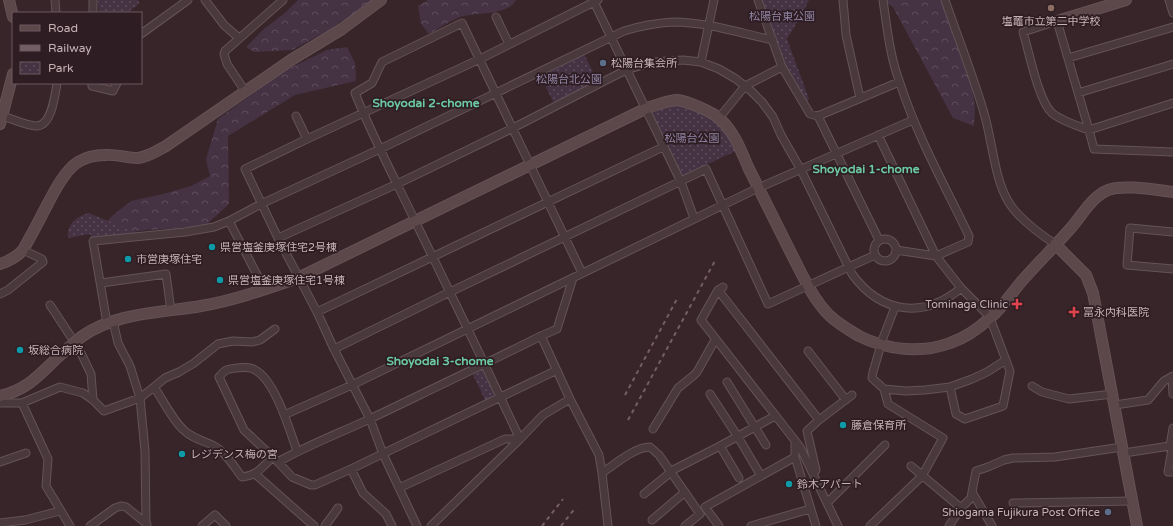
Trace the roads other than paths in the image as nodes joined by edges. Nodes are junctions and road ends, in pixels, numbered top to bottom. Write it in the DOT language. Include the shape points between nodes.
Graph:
graph roads {
  1 [pos="9,0"];
  2 [pos="55,0"];
  3 [pos="93,0"];
  4 [pos="188,0"];
  5 [pos="206,0"];
  6 [pos="283,0"];
  7 [pos="381,0"];
  8 [pos="714,0"];
  9 [pos="758,0"];
  10 [pos="844,0"];
  11 [pos="883,0"];
  12 [pos="945,0"];
  13 [pos="1126,0"];
  14 [pos="1169,0"];
  15 [pos="596,1"];
  16 [pos="56,12"];
  17 [pos="93,12"];
  18 [pos="12,13"];
  19 [pos="1173,13"];
  20 [pos="496,17"];
  21 [pos="1057,21"];
  22 [pos="708,26"];
  23 [pos="1173,27"];
  24 [pos="142,33"];
  25 [pos="611,37"];
  26 [pos="239,38"];
  27 [pos="773,40"];
  28 [pos="509,44"];
  29 [pos="480,58"];
  30 [pos="1068,58"];
  31 [pos="700,62"];
  32 [pos="1173,64"];
  33 [pos="782,67"];
  34 [pos="626,70"];
  35 [pos="12,78"];
  36 [pos="899,82"];
  37 [pos="57,84"];
  38 [pos="92,84"];
  39 [pos="116,84"];
  40 [pos="745,86"];
  41 [pos="245,91"];
  42 [pos="496,93"];
  43 [pos="1078,93"];
  44 [pos="860,98"];
  45 [pos="1173,103"];
  46 [pos="645,109"];
  47 [pos="363,114"];
  48 [pos="296,116"];
  49 [pos="818,116"];
  50 [pos="719,118"];
  51 [pos="1,119"];
  52 [pos="913,120"];
  53 [pos="512,128"];
  54 [pos="1089,130"];
  55 [pos="878,135"];
  56 [pos="307,139"];
  57 [pos="663,147"];
  58 [pos="380,149"];
  59 [pos="1173,152"];
  60 [pos="837,153"];
  61 [pos="531,165"];
  62 [pos="801,170"];
  63 [pos="681,182"];
  64 [pos="397,184"];
  65 [pos="759,188"];
  66 [pos="1173,192"];
  67 [pos="549,202"];
  68 [pos="261,204"];
  69 [pos="723,205"];
  70 [pos="694,218"];
  71 [pos="229,221"];
  72 [pos="415,222"];
  73 [pos="1173,232"];
  74 [pos="566,237"];
  75 [pos="278,238"];
  76 [pos="879,240"];
  77 [pos="1055,244"];
  78 [pos="24,250"];
  79 [pos="896,250"];
  80 [pos="875,255"];
  81 [pos="432,256"];
  82 [pos="936,256"];
  83 [pos="0,264"];
  84 [pos="849,267"];
  85 [pos="1173,269"];
  86 [pos="582,273"];
  87 [pos="298,278"];
  88 [pos="573,278"];
  89 [pos="101,282"];
  90 [pos="808,286"];
  91 [pos="961,288"];
  92 [pos="265,290"];
  93 [pos="450,292"];
  94 [pos="0,294"];
  95 [pos="50,304"];
  96 [pos="894,307"];
  97 [pos="171,311"];
  98 [pos="317,312"];
  99 [pos="990,318"];
  100 [pos="110,322"];
  101 [pos="275,329"];
  102 [pos="468,329"];
  103 [pos="541,336"];
  104 [pos="716,340"];
  105 [pos="882,345"];
  106 [pos="334,349"];
  107 [pos="808,351"];
  108 [pos="1006,360"];
  109 [pos="485,364"];
  110 [pos="557,370"];
  111 [pos="1172,377"];
  112 [pos="727,382"];
  113 [pos="352,385"];
  114 [pos="1032,386"];
  115 [pos="154,387"];
  116 [pos="950,387"];
  117 [pos="884,389"];
  118 [pos="710,394"];
  119 [pos="1113,394"];
  120 [pos="1173,394"];
  121 [pos="852,395"];
  122 [pos="0,396"];
  123 [pos="140,398"];
  124 [pos="500,398"];
  125 [pos="570,399"];
  126 [pos="93,400"];
  127 [pos="846,400"];
  128 [pos="0,403"];
  129 [pos="22,403"];
  130 [pos="1115,405"];
  131 [pos="284,415"];
  132 [pos="775,416"];
  133 [pos="370,419"];
  134 [pos="819,420"];
  135 [pos="755,427"];
  136 [pos="1173,428"];
  137 [pos="653,429"];
  138 [pos="738,437"];
  139 [pos="520,439"];
  140 [pos="795,441"];
  141 [pos="766,445"];
  142 [pos="885,445"];
  143 [pos="720,446"];
  144 [pos="1170,446"];
  145 [pos="1123,450"];
  146 [pos="297,451"];
  147 [pos="26,454"];
  148 [pos="383,454"];
  149 [pos="795,457"];
  150 [pos="276,459"];
  151 [pos="0,462"];
  152 [pos="911,466"];
  153 [pos="351,469"];
  154 [pos="671,472"];
  155 [pos="1173,472"];
  156 [pos="602,473"];
  157 [pos="256,474"];
  158 [pos="813,474"];
  159 [pos="761,476"];
  160 [pos="922,476"];
  161 [pos="739,478"];
  162 [pos="399,488"];
  163 [pos="685,492"];
  164 [pos="972,492"];
  165 [pos="644,494"];
  166 [pos="1132,501"];
  167 [pos="827,503"];
  168 [pos="1013,503"];
  169 [pos="338,508"];
  170 [pos="962,508"];
  171 [pos="810,509"];
  172 [pos="60,511"];
  173 [pos="652,520"];
  174 [pos="0,523"];
  175 [pos="770,523"];
  176 [pos="147,524"];
  177 [pos="70,526"];
  178 [pos="90,526"];
  179 [pos="202,526"];
  180 [pos="226,526"];
  181 [pos="314,526"];
  182 [pos="325,526"];
  183 [pos="392,526"];
  184 [pos="417,526"];
  185 [pos="431,526"];
  186 [pos="608,526"];
  187 [pos="686,526"];
  188 [pos="719,526"];
  189 [pos="751,526"];
  190 [pos="816,526"];
  191 [pos="838,526"];
  192 [pos="870,526"];
  193 [pos="949,526"];
  194 [pos="992,526"];
  195 [pos="1137,526"];
  1 -- 18 [label="street"];
  2 -- 16 [label="street"];
  3 -- 17 [label="street"];
  4 -- 24 [label="street"];
  5 -- 26 [label="street" via="224,24"];
  6 -- 26 [label="street"];
  7 -- 41 [label="street" via="342,29"];
  8 -- 22 [label="street"];
  9 -- 27 [label="street"];
  10 -- 44 [label="street" via="846,35"];
  11 -- 36 [label="street" via="889,42"];
  12 -- 77 [label="street" via="985,114 1000,181 1008,200 1014,210"];
  13 -- 21 [label="street"];
  14 -- 19 [label="street"];
  15 -- 25 [label="street"];
  15 -- 28 [label="street"];
  20 -- 28 [label="street"];
  21 -- 30 [label="street"];
  21 -- 54 [label="street" via="1023,32 1039,90 1052,113"];
  22 -- 25 [label="street" via="674,22 655,24 624,31"];
  22 -- 27 [label="street"];
  22 -- 31 [label="street"];
  23 -- 30 [label="street"];
  25 -- 34 [label="street"];
  25 -- 42 [label="street"];
  26 -- 41 [label="street" via="225,51 224,58"];
  27 -- 33 [label="street"];
  28 -- 29 [label="street"];
  29 -- 42 [label="street"];
  29 -- 47 [label="street"];
  29 -- 47 [label="street" via="462,23 382,62 372,83 355,93"];
  30 -- 43 [label="street"];
  31 -- 34 [label="street" via="659,61"];
  31 -- 40 [label="street" via="719,69"];
  32 -- 43 [label="street"];
  33 -- 40 [label="street"];
  33 -- 49 [label="street" via="810,114"];
  34 -- 46 [label="street"];
  34 -- 53 [label="street"];
  35 -- 51 [label="street"];
  36 -- 44 [label="street"];
  36 -- 52 [label="street"];
  37 -- 51 [label="street" via="48,118 42,125"];
  38 -- 39 [label="street" via="113,91"];
  40 -- 50 [label="street"];
  40 -- 62 [label="street" via="773,117"];
  41 -- 78 [label="street" via="149,155 138,158 100,155 78,162 65,175"];
  42 -- 53 [label="street"];
  42 -- 58 [label="street"];
  43 -- 54 [label="street"];
  44 -- 49 [label="street"];
  45 -- 54 [label="street"];
  46 -- 50 [label="street" via="676,100 697,106"];
  46 -- 57 [label="street"];
  46 -- 61 [label="street"];
  47 -- 56 [label="street"];
  47 -- 58 [label="street"];
  48 -- 56 [label="street"];
  49 -- 60 [label="street"];
  50 -- 65 [label="street" via="735,137"];
  52 -- 55 [label="street"];
  52 -- 82 [label="street" via="969,236 968,242"];
  53 -- 61 [label="street"];
  53 -- 64 [label="street"];
  54 -- 59 [label="street" via="1094,149"];
  55 -- 60 [label="street"];
  55 -- 82 [label="street"];
  56 -- 68 [label="street" via="245,169"];
  57 -- 63 [label="street"];
  57 -- 67 [label="street"];
  58 -- 64 [label="street"];
  58 -- 68 [label="street"];
  60 -- 62 [label="street"];
  60 -- 76 [label="street"];
  61 -- 67 [label="street"];
  61 -- 72 [label="street"];
  62 -- 65 [label="street"];
  62 -- 84 [label="street"];
  63 -- 69 [label="street" via="706,170"];
  63 -- 70 [label="street"];
  63 -- 74 [label="street"];
  64 -- 72 [label="street"];
  64 -- 75 [label="street"];
  65 -- 69 [label="street"];
  65 -- 90 [label="street"];
  66 -- 77 [label="street" via="1131,188 1109,190 1095,199"];
  67 -- 74 [label="street"];
  67 -- 81 [label="street"];
  68 -- 71 [label="street"];
  68 -- 75 [label="street"];
  69 -- 70 [label="street"];
  69 -- 90 [label="street" via="768,304"];
  70 -- 86 [label="street"];
  71 -- 89 [label="street" via="214,227 186,232 93,241"];
  71 -- 92 [label="street"];
  72 -- 81 [label="street"];
  72 -- 87 [label="street"];
  73 -- 85 [label="street" via="1130,228 1127,265"];
  74 -- 86 [label="street"];
  74 -- 93 [label="street"];
  75 -- 87 [label="street"];
  76 -- 79 [label="street" via="889,240"];
  76 -- 80 [label="street" via="875,245"];
  77 -- 99 [label="street"];
  77 -- 119 [label="street" via="1081,269 1090,283"];
  78 -- 83 [label="street" via="11,260"];
  78 -- 94 [label="street" via="42,259 43,262"];
  79 -- 80 [label="street" via="893,257 887,260 880,260"];
  79 -- 82 [label="street"];
  80 -- 84 [label="street"];
  81 -- 93 [label="street"];
  81 -- 98 [label="street"];
  82 -- 91 [label="street"];
  84 -- 90 [label="street"];
  84 -- 96 [label="street" via="859,284 868,292"];
  86 -- 88 [label="street"];
  87 -- 92 [label="street"];
  87 -- 98 [label="street"];
  88 -- 102 [label="street"];
  88 -- 103 [label="street" via="556,329"];
  89 -- 97 [label="street" via="166,274"];
  89 -- 100 [label="street"];
  90 -- 105 [label="street" via="829,316 858,336"];
  91 -- 96 [label="street" via="946,299 932,304 916,308"];
  91 -- 99 [label="street"];
  92 -- 97 [label="street" via="228,301"];
  93 -- 102 [label="street"];
  93 -- 106 [label="street"];
  95 -- 126 [label="street" via="79,349 91,374"];
  96 -- 105 [label="street"];
  97 -- 100 [label="street" via="132,316"];
  98 -- 106 [label="street"];
  99 -- 105 [label="street" via="969,334 951,343 912,349"];
  99 -- 108 [label="street"];
  100 -- 122 [label="street, bridge" via="90,330 32,382"];
  100 -- 123 [label="street" via="130,366"];
  101 -- 115 [label="street" via="260,340 218,344 194,363 165,378"];
  102 -- 109 [label="street"];
  102 -- 113 [label="street"];
  103 -- 109 [label="street"];
  103 -- 110 [label="street"];
  104 -- 132 [label="street"];
  104 -- 134 [label="street" via="701,320 720,288"];
  104 -- 137 [label="street" via="697,372 678,388"];
  105 -- 117 [label="street" via="872,378"];
  106 -- 113 [label="street"];
  107 -- 127 [label="street"];
  108 -- 116 [label="street" via="982,374"];
  108 -- 116 [label="street" via="1010,371 1003,406 965,419 956,414"];
  109 -- 124 [label="street"];
  109 -- 133 [label="street"];
  110 -- 124 [label="street"];
  110 -- 125 [label="street"];
  111 -- 120 [label="street"];
  111 -- 130 [label="street" via="1164,381 1148,400"];
  112 -- 135 [label="street"];
  113 -- 131 [label="street"];
  113 -- 133 [label="street"];
  114 -- 119 [label="street" via="1042,392 1069,399"];
  115 -- 123 [label="street"];
  115 -- 157 [label="street" via="186,432 222,451 242,478"];
  116 -- 117 [label="street" via="906,391"];
  117 -- 160 [label="street" via="888,404 943,438"];
  118 -- 138 [label="street"];
  119 -- 130 [label="street"];
  121 -- 127 [label="street"];
  123 -- 126 [label="street" via="104,411"];
  123 -- 176 [label="street" via="145,451"];
  124 -- 139 [label="street"];
  124 -- 148 [label="street"];
  125 -- 139 [label="street" via="543,415"];
  125 -- 156 [label="street" via="599,455"];
  126 -- 129 [label="street" via="82,393 60,387"];
  127 -- 134 [label="street"];
  128 -- 129 [label="street"];
  129 -- 172 [label="street" via="48,459 46,486"];
  130 -- 145 [label="street"];
  131 -- 146 [label="street"];
  131 -- 150 [label="street" via="271,386 255,369 240,367 224,370 219,377 244,430"];
  132 -- 135 [label="street"];
  132 -- 140 [label="street"];
  133 -- 146 [label="street"];
  133 -- 148 [label="street"];
  134 -- 158 [label="street" via="807,431 816,470"];
  135 -- 138 [label="street"];
  135 -- 141 [label="street"];
  136 -- 144 [label="street"];
  138 -- 143 [label="street"];
  138 -- 159 [label="street"];
  139 -- 162 [label="street" via="505,439"];
  139 -- 185 [label="street"];
  140 -- 149 [label="street"];
  140 -- 158 [label="street"];
  142 -- 167 [label="street"];
  143 -- 154 [label="street"];
  143 -- 161 [label="street"];
  144 -- 145 [label="street"];
  144 -- 155 [label="street" via="1172,449 1168,472"];
  145 -- 164 [label="street" via="1004,460 976,471"];
  145 -- 166 [label="street"];
  146 -- 150 [label="street"];
  147 -- 151 [label="street"];
  148 -- 153 [label="street"];
  148 -- 162 [label="street"];
  149 -- 159 [label="street"];
  149 -- 171 [label="street"];
  150 -- 153 [label="street" via="292,477 311,485 320,484"];
  150 -- 157 [label="street"];
  152 -- 160 [label="street"];
  153 -- 183 [label="street" via="363,493 386,514"];
  154 -- 156 [label="street" via="659,455 650,447 645,447"];
  154 -- 163 [label="street"];
  154 -- 165 [label="street"];
  156 -- 186 [label="street"];
  157 -- 181 [label="street"];
  158 -- 167 [label="street"];
  159 -- 188 [label="street" via="704,507"];
  160 -- 170 [label="street"];
  160 -- 192 [label="street"];
  162 -- 184 [label="street"];
  163 -- 173 [label="street"];
  163 -- 187 [label="street" via="700,514"];
  164 -- 170 [label="street" via="971,498"];
  164 -- 194 [label="street"];
  166 -- 168 [label="street"];
  166 -- 195 [label="street"];
  167 -- 191 [label="street"];
  169 -- 182 [label="street"];
  170 -- 193 [label="street"];
  171 -- 175 [label="street"];
  171 -- 190 [label="street"];
  172 -- 174 [label="street"];
  172 -- 177 [label="street"];
  175 -- 189 [label="street"];
  176 -- 178 [label="street" via="126,507 121,506"];
  179 -- 180 [label="street" via="214,515"];
}
